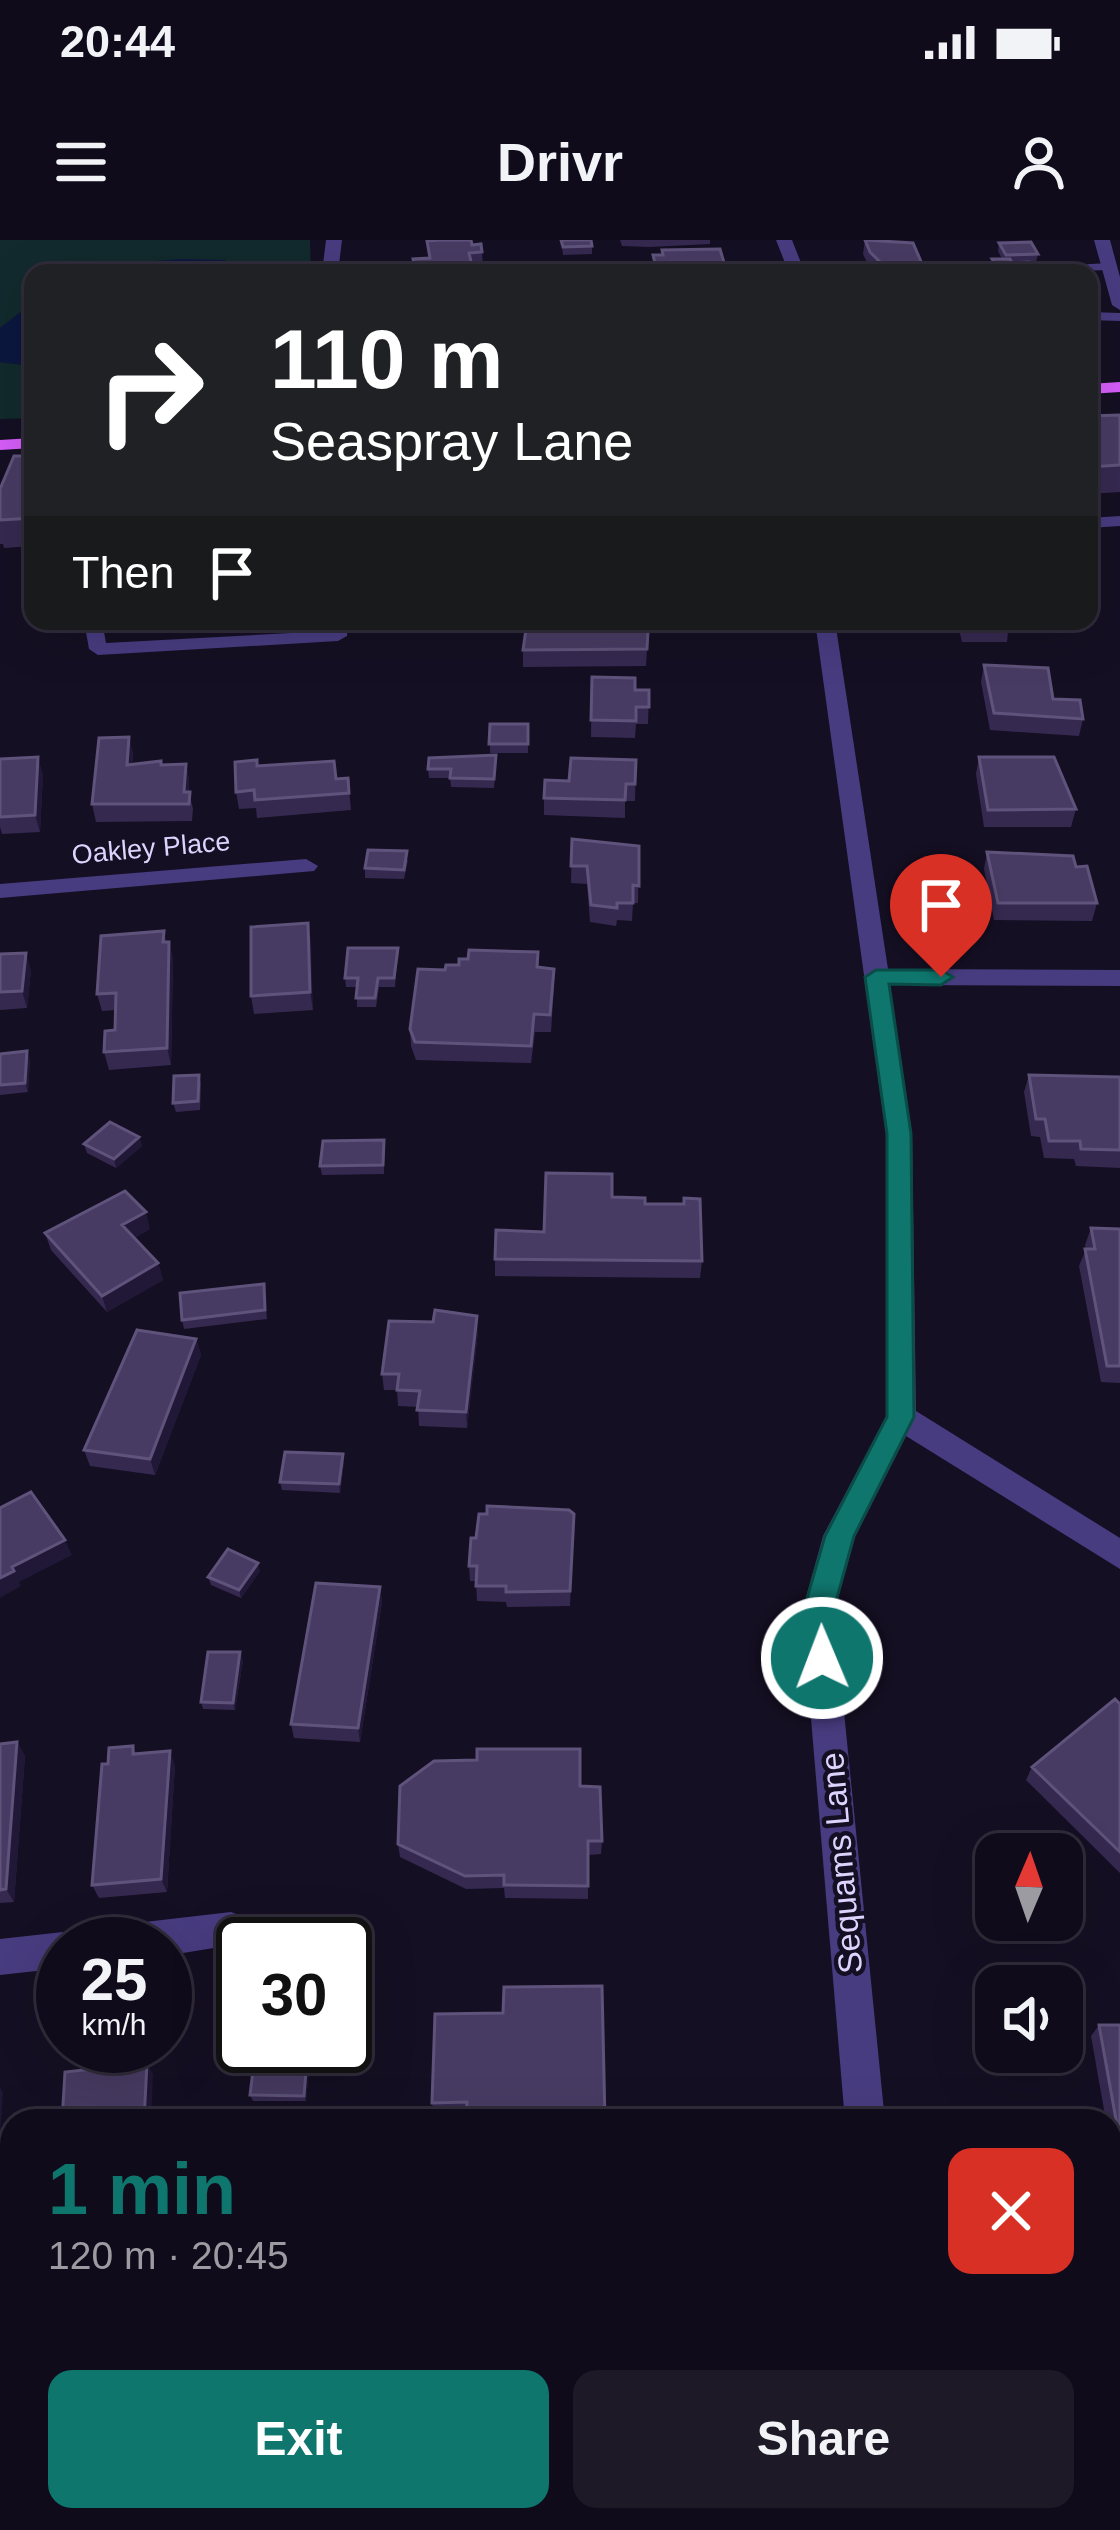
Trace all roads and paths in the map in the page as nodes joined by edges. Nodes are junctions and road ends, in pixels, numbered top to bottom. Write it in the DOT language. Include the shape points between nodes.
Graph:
graph roads {
  1 [pos="1102,240"];
  2 [pos="1110,267"];
  3 [pos="1098,268"];
  4 [pos="1119,300"];
  5 [pos="95,630"];
  6 [pos="338,630"];
  7 [pos="826,630"];
  8 [pos="306,866"];
  9 [pos="0,891"];
  10 [pos="876,977"];
  11 [pos="1120,978"];
  12 [pos="901,1417"];
  13 [pos="1120,1555"];
  14 [pos="36,1953"];
  15 [pos="0,1957"];
  16 [pos="865,2109"];
  1 -- 2 [label="street"];
  2 -- 3 [label="lane"];
  2 -- 4 [label="street"];
  5 -- 6 [label="lane" via="98,650"];
  7 -- 10 [label="street, Sequams Lane"];
  8 -- 9 [label="street, Oakley Place"];
  10 -- 11 [label="street"];
  10 -- 12 [label="street, Sequams Lane" via="899,1134"];
  12 -- 13 [label="street"];
  12 -- 16 [label="street, Sequams Lane" via="839,1536 818,1612"];
  14 -- 15 [label="street"];
}
